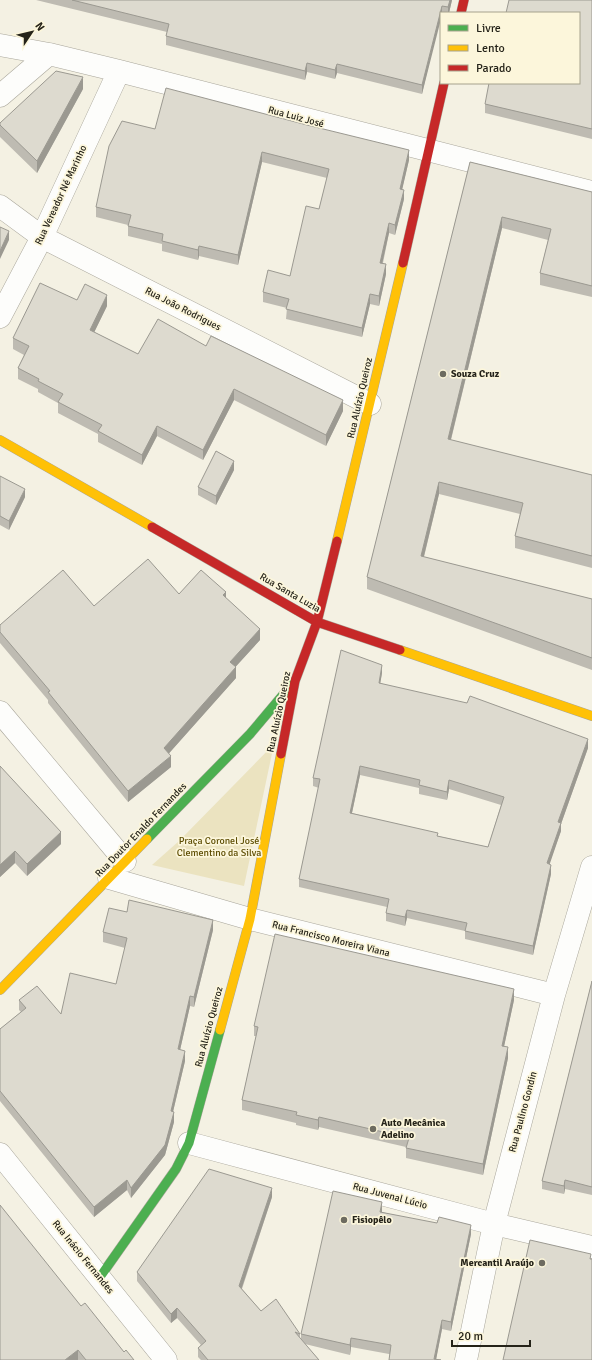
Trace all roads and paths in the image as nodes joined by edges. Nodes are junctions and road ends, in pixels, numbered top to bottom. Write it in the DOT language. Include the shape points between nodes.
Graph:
graph roads {
  1 [pos="464,0"];
  2 [pos="461,12"];
  3 [pos="0,45"];
  4 [pos="49,54"];
  5 [pos="119,72"];
  6 [pos="444,84"];
  7 [pos="0,96"];
  8 [pos="427,151"];
  9 [pos="592,192"];
  10 [pos="0,206"];
  11 [pos="42,237"];
  12 [pos="0,317"];
  13 [pos="370,404"];
  14 [pos="0,440"];
  15 [pos="317,622"];
  16 [pos="295,681"];
  17 [pos="0,712"];
  18 [pos="592,716"];
  19 [pos="125,860"];
  20 [pos="592,867"];
  21 [pos="109,878"];
  22 [pos="250,919"];
  23 [pos="0,990"];
  24 [pos="554,995"];
  25 [pos="189,1143"];
  26 [pos="0,1154"];
  27 [pos="494,1224"];
  28 [pos="592,1247"];
  29 [pos="100,1277"];
  30 [pos="166,1360"];
  31 [pos="466,1360"];
  1 -- 2 [label="street"];
  3 -- 4 [label="street, Rua Luiz José"];
  4 -- 5 [label="street, Rua Luiz José"];
  4 -- 7 [label="street"];
  5 -- 8 [label="street, Rua Luiz José"];
  5 -- 11 [label="street, Rua Vereador Né Marinho"];
  6 -- 8 [label="street, Rua Aluízio Queiroz"];
  8 -- 9 [label="street, Rua Luiz José"];
  8 -- 13 [label="street, Rua Aluízio Queiroz"];
  10 -- 11 [label="street, Rua João Rodrigues"];
  11 -- 12 [label="street, Rua Vereador Né Marinho"];
  11 -- 13 [label="street, Rua João Rodrigues"];
  13 -- 15 [label="street, Rua Aluízio Queiroz"];
  14 -- 15 [label="street, Rua Santa Luzia"];
  15 -- 16 [label="street, Rua Aluízio Queiroz"];
  15 -- 18 [label="street, Rua Santa Luzia"];
  16 -- 19 [label="street, Rua Doutor Enaldo Fernandes" via="250,734"];
  16 -- 22 [label="street, Rua Aluízio Queiroz"];
  17 -- 19 [label="street"];
  19 -- 21 [label="street, Rua Doutor Enaldo Fernandes"];
  20 -- 24 [label="street, Rua Paulino Gondin"];
  21 -- 22 [label="street, Rua Francisco Moreira Viana"];
  21 -- 23 [label="street, Rua Doutor Enaldo Fernandes"];
  22 -- 24 [label="street, Rua Francisco Moreira Viana"];
  22 -- 25 [label="street, Rua Aluízio Queiroz"];
  24 -- 27 [label="street, Rua Paulino Gondin"];
  25 -- 27 [label="street, Rua Juvenal Lúcio"];
  25 -- 29 [label="street, Rua Aluízio Queiroz" via="176,1169"];
  26 -- 29 [label="street, Rua Inácio Fernandes"];
  27 -- 28 [label="street, Rua Juvenal Lúcio"];
  27 -- 31 [label="street, Rua Paulino Gondin"];
  29 -- 30 [label="street, Rua Inácio Fernandes"];
}
